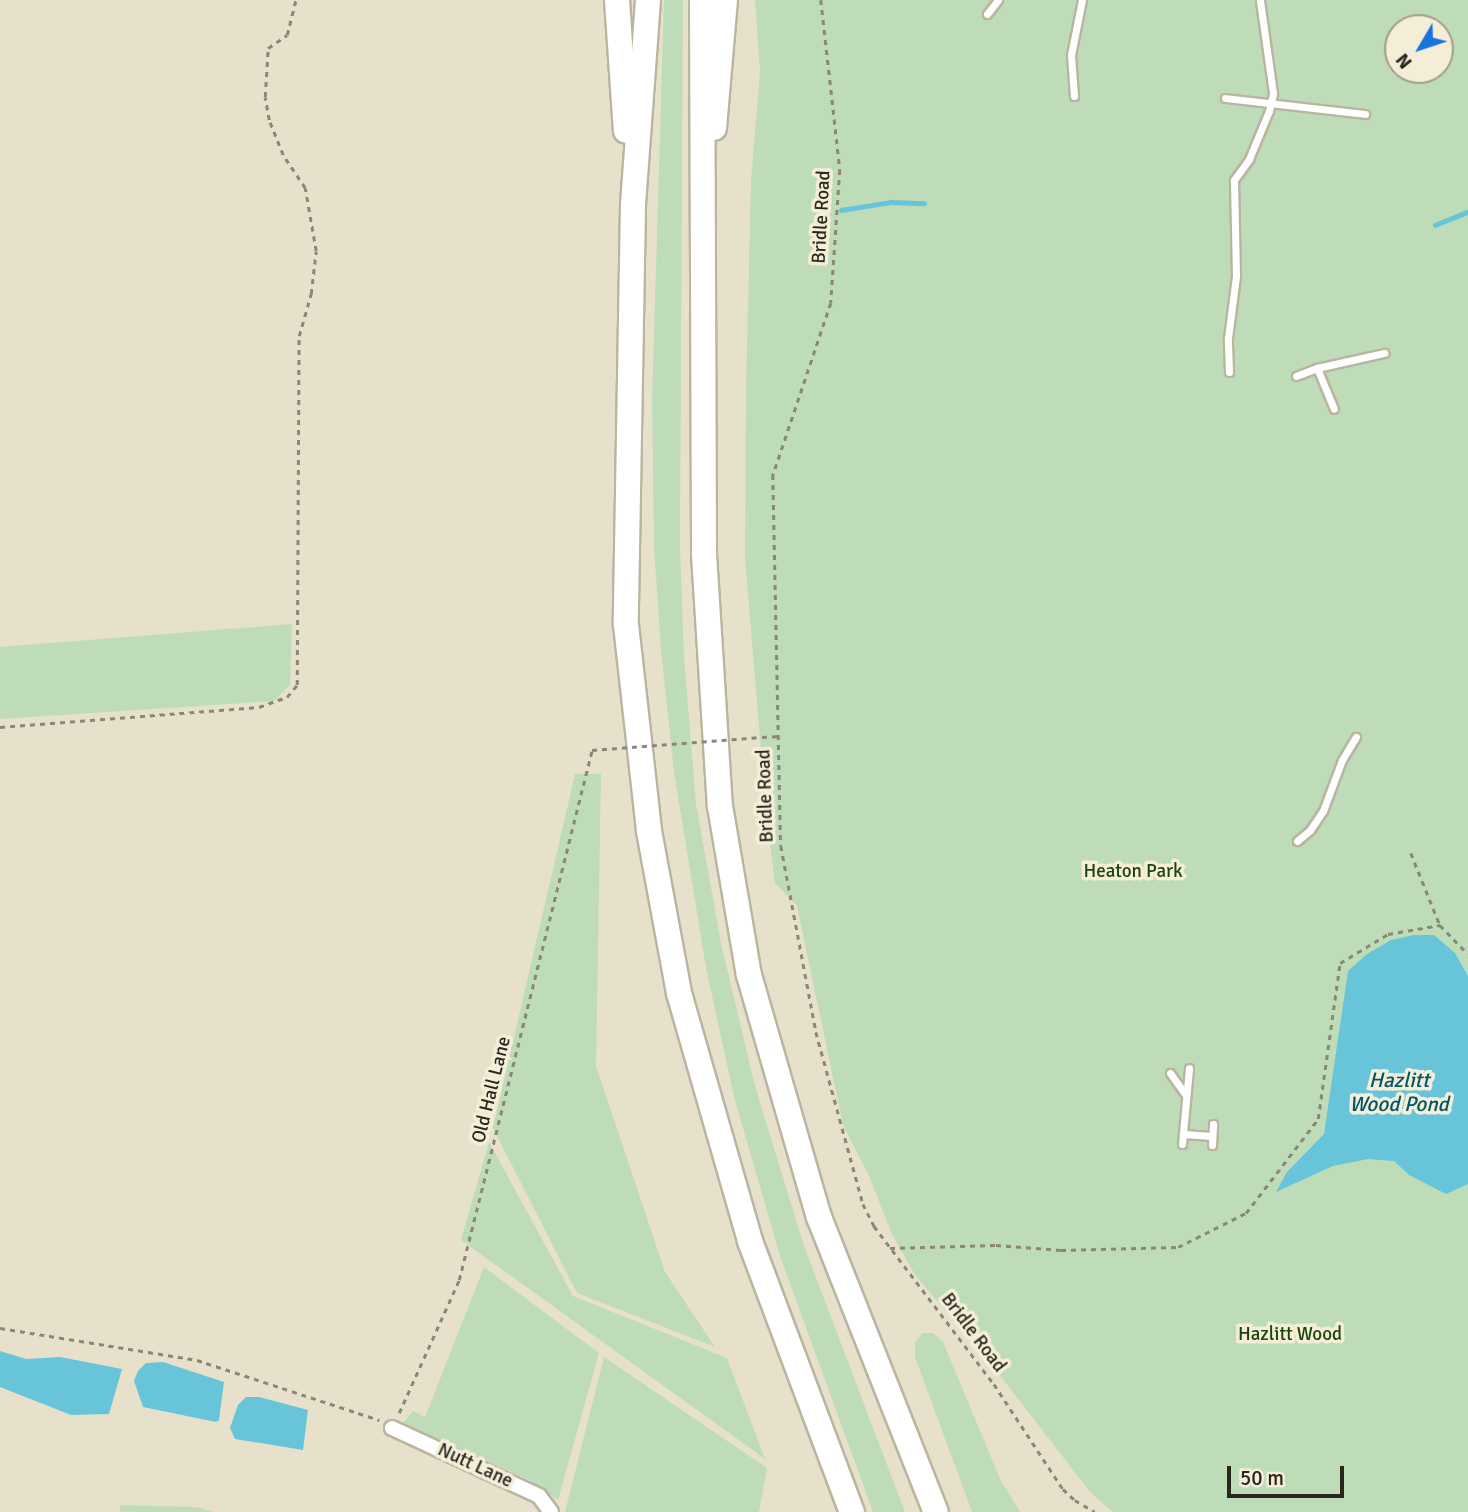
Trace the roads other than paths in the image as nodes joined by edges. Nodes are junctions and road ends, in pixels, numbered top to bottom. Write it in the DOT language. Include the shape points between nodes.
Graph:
graph roads {
  1 [pos="617,0"];
  2 [pos="648,0"];
  3 [pos="702,0"];
  4 [pos="725,0"];
  5 [pos="998,0"];
  6 [pos="1082,0"];
  7 [pos="1260,0"];
  8 [pos="987,14"];
  9 [pos="1074,96"];
  10 [pos="1225,98"];
  11 [pos="1270,104"];
  12 [pos="1365,114"];
  13 [pos="633,205"];
  14 [pos="702,208"];
  15 [pos="1384,353"];
  16 [pos="1317,368"];
  17 [pos="1229,372"];
  18 [pos="1296,376"];
  19 [pos="1334,410"];
  20 [pos="1356,737"];
  21 [pos="1297,841"];
  22 [pos="1189,1068"];
  23 [pos="1170,1073"];
  24 [pos="1186,1096"];
  25 [pos="1213,1124"];
  26 [pos="1183,1133"];
  27 [pos="1182,1144"];
  28 [pos="392,1428"];
  29 [pos="551,1512"];
  30 [pos="852,1512"];
  31 [pos="936,1512"];
  1 -- 13 [label="highway"];
  2 -- 13 [label="highway"];
  3 -- 14 [label="highway"];
  4 -- 14 [label="highway" via="719,96"];
  5 -- 8 [label="lane"];
  6 -- 9 [label="lane" via="1071,55"];
  7 -- 11 [label="lane" via="1270,56"];
  10 -- 11 [label="lane"];
  11 -- 12 [label="lane"];
  11 -- 17 [label="lane" via="1250,159 1234,180 1236,276"];
  13 -- 30 [label="highway" via="626,625 649,831 679,993 750,1241"];
  14 -- 31 [label="highway" via="704,554 710,688 720,806 749,975 819,1217"];
  15 -- 16 [label="lane"];
  16 -- 18 [label="lane"];
  16 -- 19 [label="lane"];
  20 -- 21 [label="lane" via="1322,811"];
  22 -- 24 [label="lane"];
  23 -- 24 [label="lane"];
  24 -- 26 [label="lane"];
  25 -- 26 [label="lane" via="1212,1141"];
  26 -- 27 [label="lane"];
  28 -- 29 [label="street, Nutt Lane" via="539,1496"];
}
